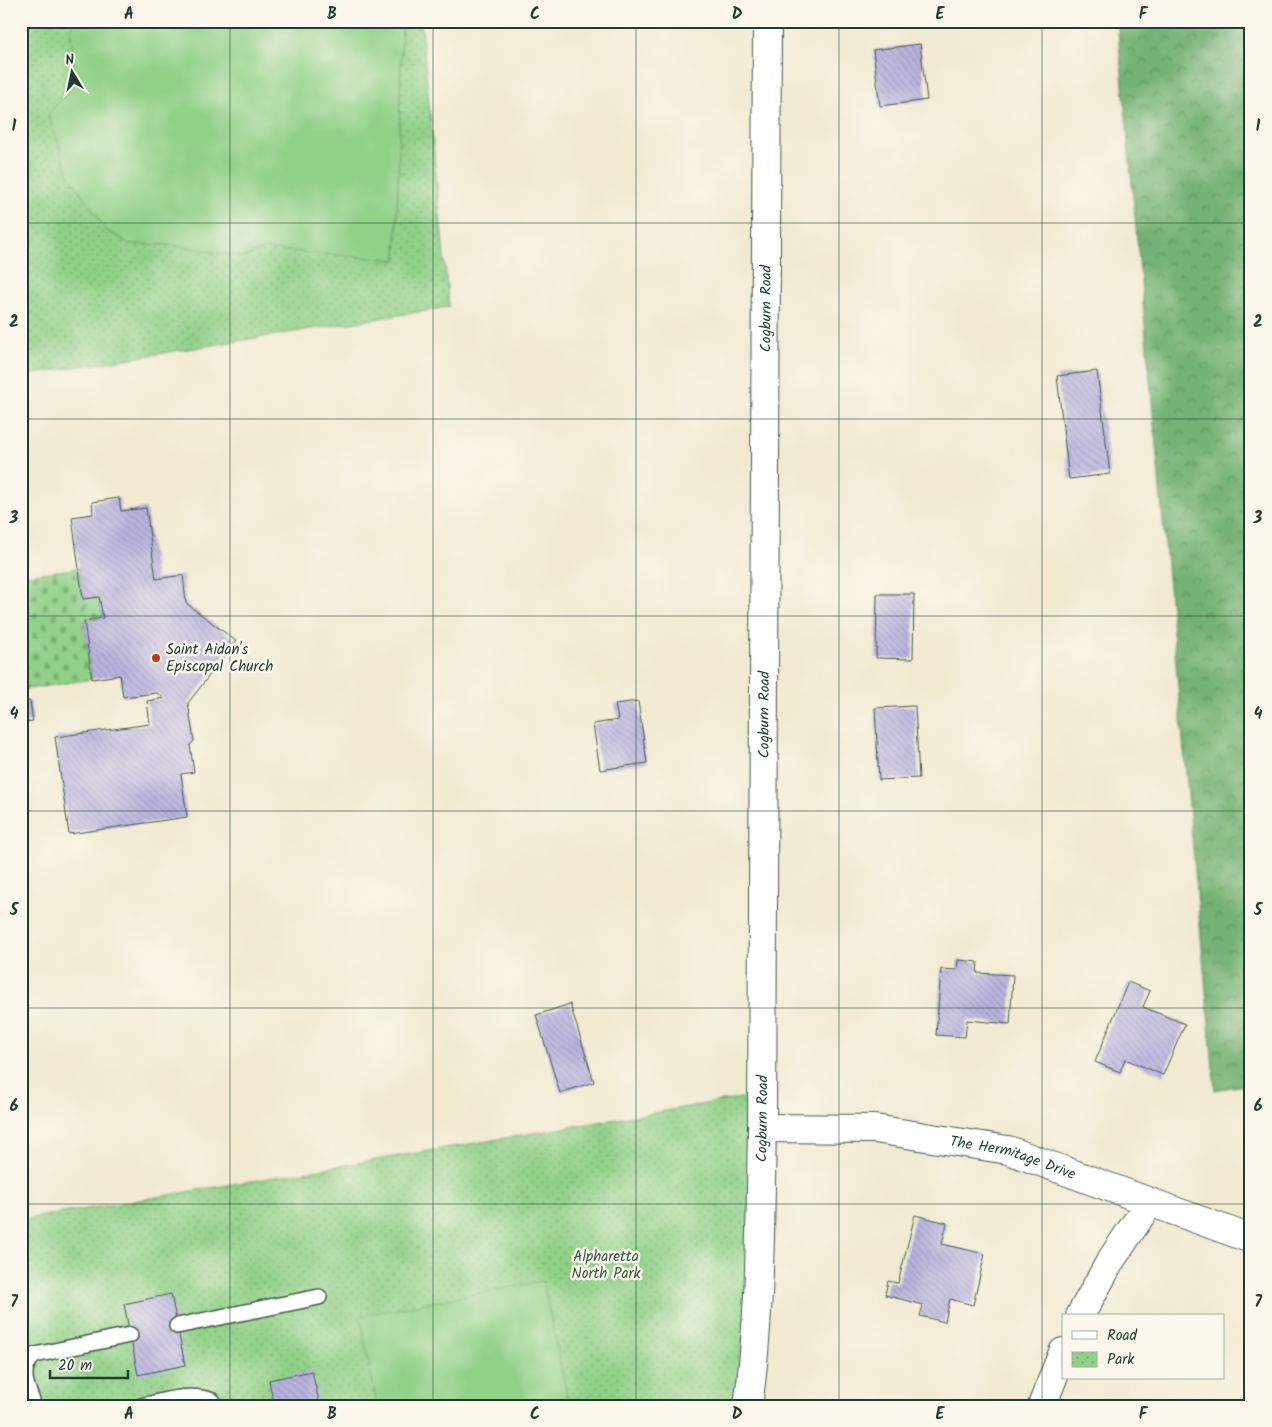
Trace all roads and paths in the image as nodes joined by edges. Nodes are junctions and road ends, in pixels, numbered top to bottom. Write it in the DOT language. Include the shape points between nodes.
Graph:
graph roads {
  1 [pos="768,21"];
  2 [pos="762,1128"];
  3 [pos="1150,1202"];
  4 [pos="1251,1239"];
  5 [pos="319,1297"];
  6 [pos="1081,1314"];
  7 [pos="177,1326"];
  8 [pos="130,1335"];
  9 [pos="1062,1355"];
  10 [pos="34,1406"];
  11 [pos="141,1406"];
  12 [pos="215,1406"];
  13 [pos="748,1406"];
  14 [pos="1042,1406"];
  1 -- 2 [label="street, Cogburn Road"];
  2 -- 3 [label="street, The Hermitage Drive" via="875,1129 1008,1150"];
  2 -- 13 [label="street, Cogburn Road" via="757,1330"];
  3 -- 4 [label="street, The Hermitage Drive"];
  3 -- 6 [label="street" via="1111,1260"];
  5 -- 7 [label="lane"];
  8 -- 10 [label="lane" via="35,1355 26,1362 24,1371"];
  9 -- 14 [label="street"];
  11 -- 12 [label="lane" via="187,1396 205,1398 213,1401"];
}
